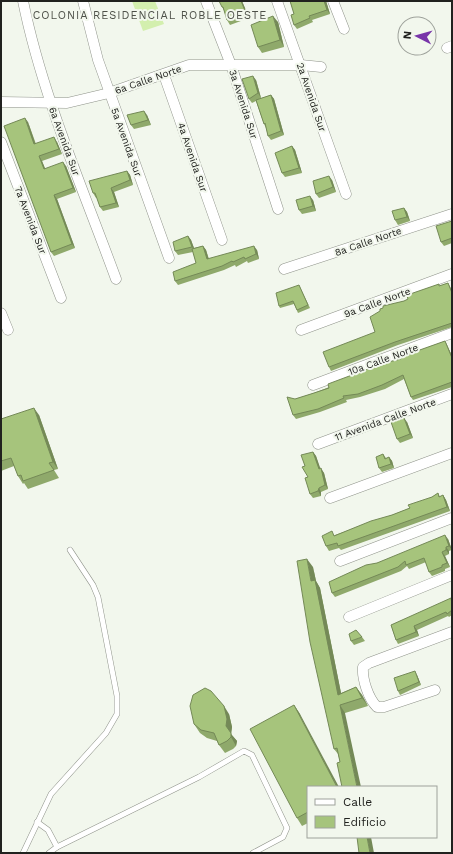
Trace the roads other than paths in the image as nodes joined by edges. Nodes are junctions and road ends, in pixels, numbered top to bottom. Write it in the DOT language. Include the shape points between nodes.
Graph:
graph roads {
  1 [pos="23,1"];
  2 [pos="83,1"];
  3 [pos="206,1"];
  4 [pos="277,1"];
  5 [pos="333,1"];
  6 [pos="344,28"];
  7 [pos="231,65"];
  8 [pos="301,65"];
  9 [pos="321,67"];
  10 [pos="164,75"];
  11 [pos="109,92"];
  12 [pos="1,102"];
  13 [pos="52,104"];
  14 [pos="1,142"];
  15 [pos="346,194"];
  16 [pos="278,209"];
  17 [pos="452,214"];
  18 [pos="222,240"];
  19 [pos="169,258"];
  20 [pos="284,270"];
  21 [pos="452,274"];
  22 [pos="116,279"];
  23 [pos="61,298"];
  24 [pos="1,313"];
  25 [pos="8,330"];
  26 [pos="301,330"];
  27 [pos="452,333"];
  28 [pos="313,385"];
  29 [pos="452,394"];
  30 [pos="318,444"];
  31 [pos="452,453"];
  32 [pos="330,498"];
  33 [pos="452,518"];
  34 [pos="70,550"];
  35 [pos="340,561"];
  36 [pos="452,575"];
  37 [pos="349,617"];
  38 [pos="452,632"];
  39 [pos="435,690"];
  40 [pos="37,822"];
  41 [pos="57,848"];
  42 [pos="23,853"];
  43 [pos="49,853"];
  44 [pos="253,853"];
  1 -- 13 [label="street, 6a Avenida Sur" via="29,33"];
  2 -- 11 [label="street, 5a Avenida Sur"];
  3 -- 7 [label="street, 3a Avenida Sur"];
  4 -- 8 [label="street, 2a Avenida Sur"];
  5 -- 6 [label="street"];
  7 -- 8 [label="street, 6a Calle Norte"];
  7 -- 10 [label="street, 6a Calle Norte" via="189,65"];
  7 -- 16 [label="street, 3a Avenida Sur"];
  8 -- 9 [label="street, 6a Calle Norte"];
  8 -- 15 [label="street, 2a Avenida Sur"];
  10 -- 11 [label="street, 6a Calle Norte"];
  10 -- 18 [label="street, 4a Avenida Sur"];
  11 -- 13 [label="street, 6a Calle Norte" via="67,103"];
  11 -- 19 [label="street, 5a Avenida Sur"];
  12 -- 13 [label="street, 6a Calle Norte"];
  13 -- 22 [label="street, 6a Avenida Sur"];
  14 -- 23 [label="street, 7a Avenida Sur"];
  17 -- 20 [label="street, 8a Calle Norte"];
  21 -- 26 [label="street, 9a Calle Norte"];
  24 -- 25 [label="street"];
  27 -- 28 [label="street, 10a Calle Norte"];
  29 -- 30 [label="street, 11 Avenida Calle Norte"];
  31 -- 32 [label="street"];
  33 -- 35 [label="street"];
  34 -- 40 [label="lane" via="98,597 117,696 117,714 106,732 51,794"];
  36 -- 37 [label="street"];
  38 -- 39 [label="street" via="363,667 362,674 376,707 384,707"];
  40 -- 41 [label="lane" via="48,830"];
  40 -- 42 [label="lane"];
  41 -- 43 [label="lane"];
  41 -- 44 [label="lane" via="244,752 252,755 287,828 283,837"];
}
